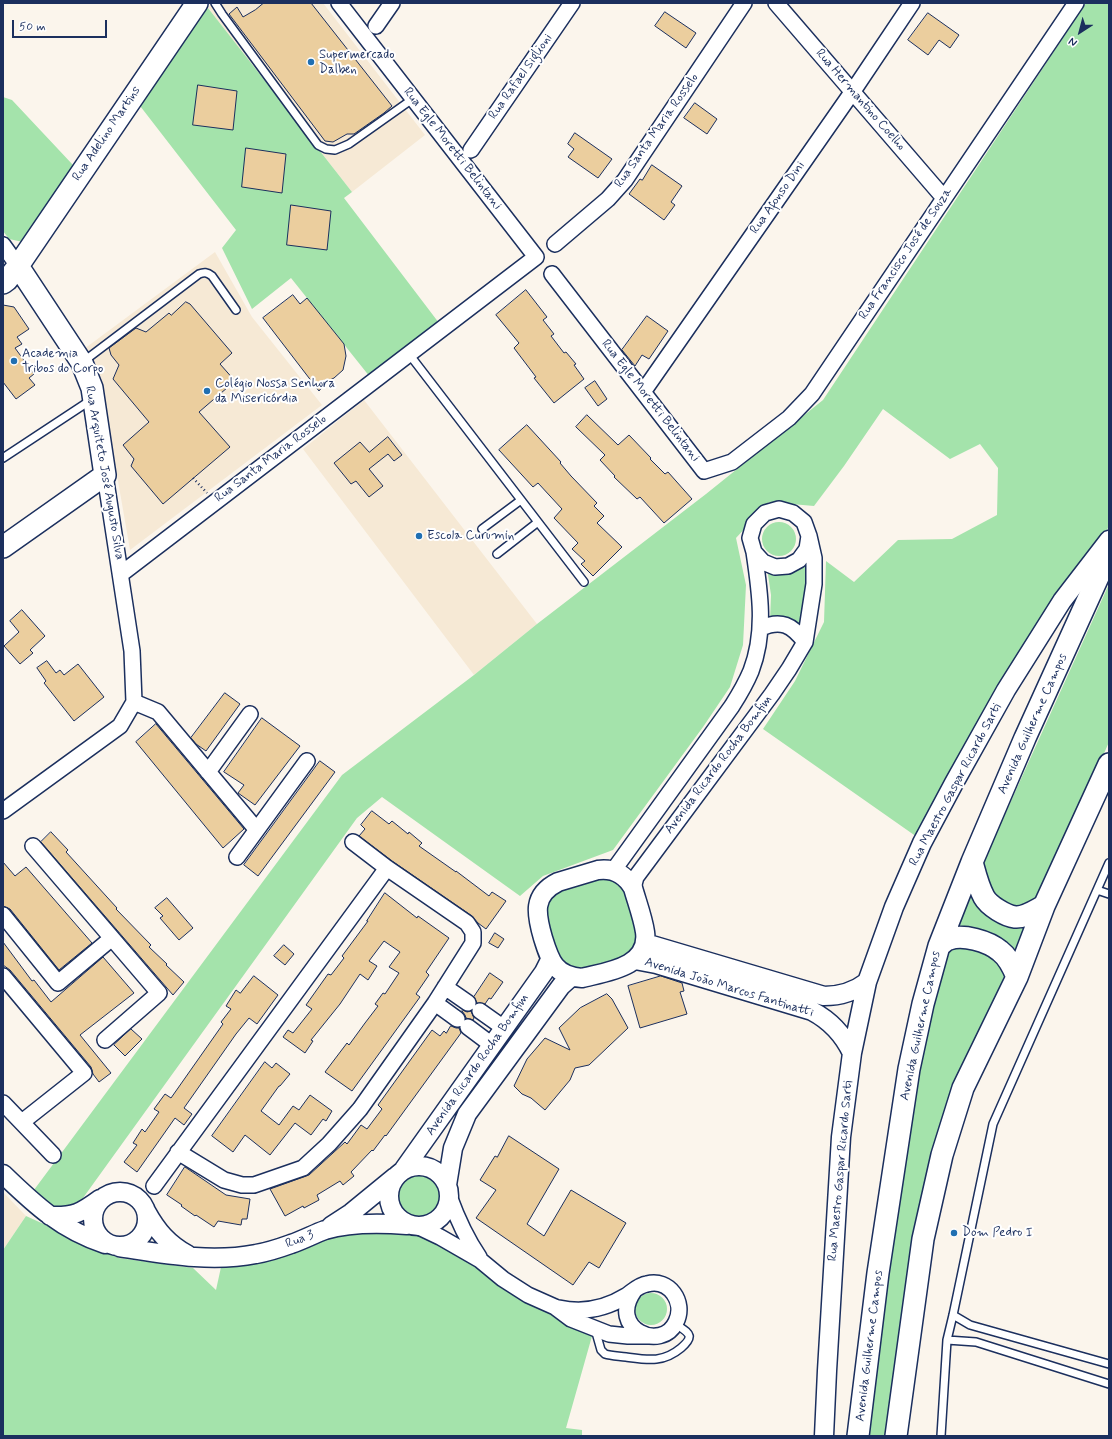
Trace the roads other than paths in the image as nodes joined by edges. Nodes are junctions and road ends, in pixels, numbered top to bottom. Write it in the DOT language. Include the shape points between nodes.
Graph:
graph roads {
  1 [pos="197,3"];
  2 [pos="215,3"];
  3 [pos="339,3"];
  4 [pos="392,3"];
  5 [pos="572,3"];
  6 [pos="744,3"];
  7 [pos="776,3"];
  8 [pos="912,3"];
  9 [pos="1076,3"];
  10 [pos="376,26"];
  11 [pos="853,91"];
  12 [pos="414,98"];
  13 [pos="471,150"];
  14 [pos="944,198"];
  15 [pos="555,244"];
  16 [pos="3,245"];
  17 [pos="536,257"];
  18 [pos="18,266"];
  19 [pos="552,274"];
  20 [pos="3,283"];
  21 [pos="236,310"];
  22 [pos="409,354"];
  23 [pos="82,363"];
  24 [pos="643,392"];
  25 [pos="93,398"];
  26 [pos="3,458"];
  27 [pos="704,471"];
  28 [pos="105,474"];
  29 [pos="521,500"];
  30 [pos="538,522"];
  31 [pos="482,529"];
  32 [pos="809,536"];
  33 [pos="1109,540"];
  34 [pos="3,546"];
  35 [pos="754,552"];
  36 [pos="1109,553"];
  37 [pos="497,554"];
  38 [pos="121,574"];
  39 [pos="584,582"];
  40 [pos="760,628"];
  41 [pos="805,642"];
  42 [pos="134,702"];
  43 [pos="250,714"];
  44 [pos="307,761"];
  45 [pos="1109,764"];
  46 [pos="208,772"];
  47 [pos="3,811"];
  48 [pos="256,829"];
  49 [pos="353,842"];
  50 [pos="33,846"];
  51 [pos="237,857"];
  52 [pos="972,862"];
  53 [pos="1108,866"];
  54 [pos="387,868"];
  55 [pos="614,871"];
  56 [pos="632,888"];
  57 [pos="1097,890"];
  58 [pos="1109,894"];
  59 [pos="1044,906"];
  60 [pos="3,915"];
  61 [pos="112,938"];
  62 [pos="645,943"];
  63 [pos="939,946"];
  64 [pos="550,960"];
  65 [pos="635,960"];
  66 [pos="3,976"];
  67 [pos="571,977"];
  68 [pos="1017,977"];
  69 [pos="867,982"];
  70 [pos="445,987"];
  71 [pos="435,1003"];
  72 [pos="504,1028"];
  73 [pos="105,1040"];
  74 [pos="492,1045"];
  75 [pos="852,1053"];
  76 [pos="3,1103"];
  77 [pos="22,1122"];
  78 [pos="178,1152"];
  79 [pos="53,1155"];
  80 [pos="400,1173"];
  81 [pos="3,1174"];
  82 [pos="154,1186"];
  83 [pos="448,1191"];
  84 [pos="101,1199"];
  85 [pos="146,1211"];
  86 [pos="50,1216"];
  87 [pos="413,1226"];
  88 [pos="327,1230"];
  89 [pos="115,1246"];
  90 [pos="192,1257"];
  91 [pos="480,1260"];
  92 [pos="634,1291"];
  93 [pos="555,1307"];
  94 [pos="953,1315"];
  95 [pos="676,1324"];
  96 [pos="594,1329"];
  97 [pos="648,1336"];
  98 [pos="947,1340"];
  99 [pos="1109,1364"];
  100 [pos="1109,1384"];
  101 [pos="824,1436"];
  102 [pos="858,1436"];
  103 [pos="896,1436"];
  104 [pos="941,1436"];
  1 -- 18 [label="main road, Rua Adelino Martins"];
  2 -- 12 [label="lane" via="318,145 335,150 349,144"];
  3 -- 12 [label="street, Rua Egle Moretti Belintani"];
  4 -- 10 [label="street"];
  5 -- 13 [label="street, Rua Rafael Siglioni"];
  6 -- 15 [label="street, Rua Santa Maria Rosselo" via="625,180 608,199"];
  7 -- 11 [label="street, Rua Hermantino Coelho"];
  8 -- 11 [label="street, Rua Afonso Dini"];
  9 -- 14 [label="street, Rua Francisco José de Souza"];
  11 -- 14 [label="street, Rua Hermantino Coelho"];
  11 -- 24 [label="street, Rua Afonso Dini"];
  12 -- 17 [label="street, Rua Egle Moretti Belintani"];
  14 -- 27 [label="street, Rua Francisco José de Souza" via="812,394 789,418 732,462"];
  16 -- 18 [label="street, Rua Arquiteto José Augusto Silva"];
  17 -- 22 [label="street, Rua Santa Maria Rosselo"];
  18 -- 20 [label="main road, Rua Adelino Martins"];
  18 -- 23 [label="main road, Rua Arquiteto José Augusto Silva"];
  19 -- 24 [label="street, Rua Egle Moretti Belintani"];
  21 -- 23 [label="lane" via="212,276 203,272"];
  22 -- 29 [label="lane"];
  22 -- 38 [label="street, Rua Santa Maria Rosselo"];
  23 -- 25 [label="main road, Rua Arquiteto José Augusto Silva" via="92,388"];
  24 -- 27 [label="street, Rua Egle Moretti Belintani"];
  25 -- 26 [label="lane"];
  25 -- 28 [label="main road, Rua Arquiteto José Augusto Silva"];
  28 -- 34 [label="main road"];
  28 -- 38 [label="street, Rua Arquiteto José Augusto Silva"];
  29 -- 30 [label="lane"];
  29 -- 31 [label="lane"];
  30 -- 37 [label="lane"];
  30 -- 39 [label="lane"];
  32 -- 35 [label="street" via="807,550 799,560 788,566 775,567 762,562"];
  32 -- 35 [label="street, Avenida Ricardo Rocha Bomfim" via="804,522 793,512 779,509 765,513 754,524 750,538"];
  32 -- 41 [label="street, Avenida Ricardo Rocha Bomfim" via="814,558 814,584"];
  33 -- 69 [label="street, Rua Maestro Gaspar Ricardo Sarti" via="1062,601 1006,690 954,783 922,843"];
  35 -- 40 [label="street, Avenida Ricardo Rocha Bomfim" via="760,594"];
  36 -- 52 [label="main road, Avenida Guilherme Campos"];
  38 -- 42 [label="street, Rua Arquiteto José Augusto Silva" via="132,651"];
  40 -- 41 [label="street" via="768,624 784,624 798,633"];
  40 -- 55 [label="street, Avenida Ricardo Rocha Bomfim" via="757,652 743,689"];
  41 -- 56 [label="street, Avenida Ricardo Rocha Bomfim" via="772,694 636,877"];
  42 -- 46 [label="street" via="158,712"];
  42 -- 47 [label="street" via="120,726"];
  43 -- 46 [label="street"];
  44 -- 48 [label="street"];
  45 -- 59 [label="main road"];
  46 -- 48 [label="street"];
  48 -- 51 [label="street"];
  49 -- 54 [label="street"];
  50 -- 61 [label="street"];
  52 -- 59 [label="main road" via="985,899 997,910 1016,917 1030,914"];
  52 -- 63 [label="main road, Avenida Guilherme Campos"];
  53 -- 57 [label="lane"];
  54 -- 70 [label="street" via="467,924 473,932 473,943"];
  54 -- 78 [label="street"];
  55 -- 56 [label="street" via="626,879"];
  55 -- 64 [label="street" via="598,870 558,882 544,892 537,913"];
  56 -- 62 [label="street" via="646,932"];
  57 -- 58 [label="lane"];
  57 -- 94 [label="lane" via="993,1124"];
  59 -- 68 [label="main road"];
  60 -- 61 [label="street" via="58,983"];
  61 -- 73 [label="street" via="160,993"];
  62 -- 65 [label="street"];
  62 -- 69 [label="street, Avenida João Marcos Fantinatti" via="824,996 843,995"];
  63 -- 68 [label="main road" via="948,939 963,937 981,941 999,950 1011,963"];
  63 -- 102 [label="main road, Avenida Guilherme Campos" via="909,1069 878,1273"];
  64 -- 67 [label="street" via="561,972"];
  64 -- 72 [label="street, Avenida Ricardo Rocha Bomfim"];
  65 -- 67 [label="street" via="626,966 582,978"];
  65 -- 75 [label="street, Avenida João Marcos Fantinatti" via="664,966 812,1011 823,1017 840,1033"];
  66 -- 77 [label="street" via="84,1073"];
  67 -- 83 [label="street, Avenida Ricardo Rocha Bomfim" via="561,986 468,1114 453,1148"];
  68 -- 103 [label="main road" via="963,1088 942,1155 924,1239"];
  69 -- 75 [label="street, Rua Maestro Gaspar Ricardo Sarti"];
  70 -- 71 [label="street"];
  70 -- 72 [label="street"];
  71 -- 74 [label="street"];
  71 -- 78 [label="street" via="360,1110 303,1168 254,1185 242,1185 224,1180"];
  72 -- 74 [label="street, Avenida Ricardo Rocha Bomfim"];
  74 -- 80 [label="street, Avenida Ricardo Rocha Bomfim"];
  75 -- 101 [label="street, Rua Maestro Gaspar Ricardo Sarti" via="841,1137"];
  76 -- 77 [label="street"];
  77 -- 79 [label="street"];
  78 -- 82 [label="street"];
  80 -- 83 [label="street" via="414,1166 424,1166 442,1176"];
  80 -- 87 [label="street" via="389,1186 388,1198 391,1209 398,1218"];
  80 -- 88 [label="street, Avenida Ricardo Rocha Bomfim"];
  81 -- 86 [label="street, Rua 3"];
  83 -- 87 [label="street" via="447,1208 440,1218 431,1224"];
  83 -- 91 [label="street, Avenida Ricardo Rocha Bomfim" via="457,1219"];
  84 -- 85 [label="street" via="118,1192 128,1193 136,1197"];
  84 -- 86 [label="street" via="75,1215"];
  84 -- 89 [label="street" via="95,1206 93,1225 96,1234 103,1241"];
  85 -- 89 [label="street" via="147,1224 142,1236 128,1246"];
  85 -- 90 [label="street, Rua 3" via="160,1234 174,1247"];
  86 -- 89 [label="street, Rua 3" via="92,1240"];
  87 -- 88 [label="street, Rua 3" via="374,1224"];
  87 -- 91 [label="street" via="440,1237"];
  88 -- 90 [label="street, Rua 3" via="292,1244 256,1254 223,1258"];
  89 -- 90 [label="street, Rua 3"];
  91 -- 93 [label="street" via="528,1295"];
  92 -- 93 [label="street" via="598,1308 569,1310"];
  92 -- 95 [label="street" via="645,1284 654,1283 666,1287 679,1303"];
  92 -- 97 [label="street" via="628,1299 627,1318 639,1333"];
  93 -- 96 [label="street" via="572,1319"];
  94 -- 98 [label="lane"];
  94 -- 99 [label="lane" via="970,1325"];
  95 -- 96 [label="lane" via="689,1334 688,1342 673,1355 649,1360 605,1354 601,1350"];
  95 -- 97 [label="street" via="659,1336"];
  96 -- 97 [label="street" via="609,1334"];
  98 -- 100 [label="lane" via="976,1342"];
  98 -- 104 [label="lane"];
}
